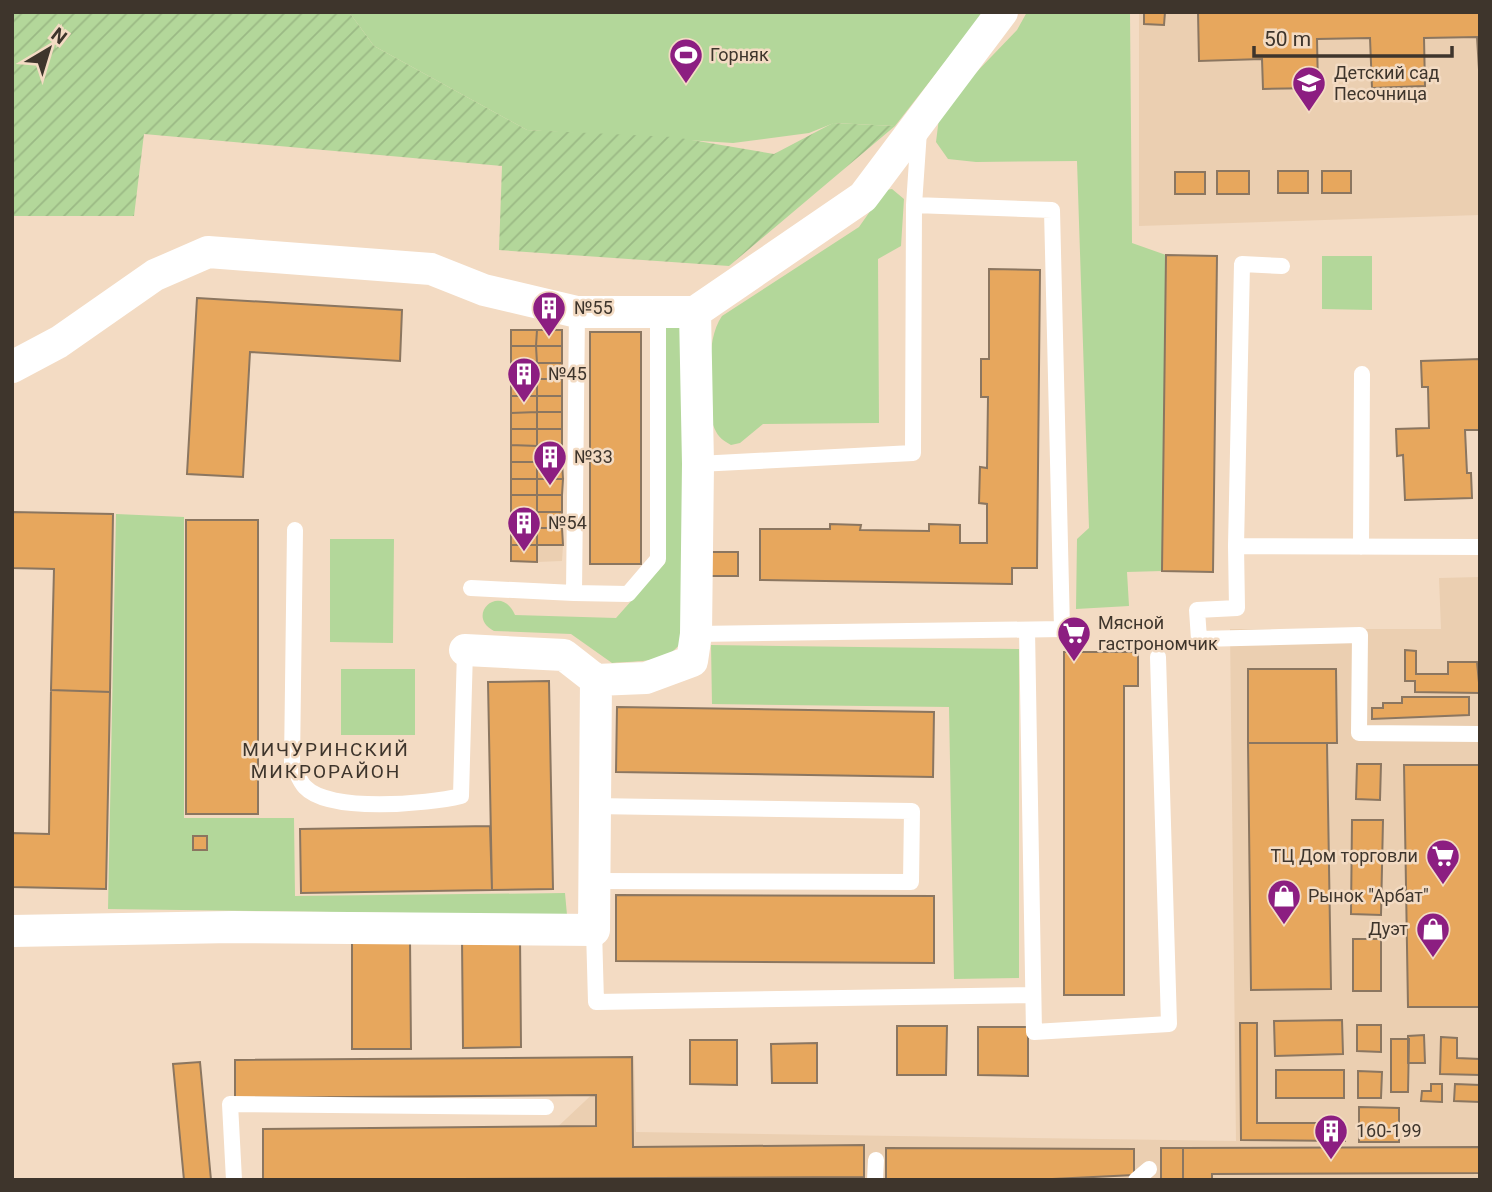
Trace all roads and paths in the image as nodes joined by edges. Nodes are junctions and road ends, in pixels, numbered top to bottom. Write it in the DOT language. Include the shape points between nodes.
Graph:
graph roads {
  1 [pos="1002,12"];
  2 [pos="919,125"];
  3 [pos="914,205"];
  4 [pos="1282,266"];
  5 [pos="577,312"];
  6 [pos="658,312"];
  7 [pos="695,312"];
  8 [pos="12,367"];
  9 [pos="1362,374"];
  10 [pos="698,464"];
  11 [pos="295,530"];
  12 [pos="1236,546"];
  13 [pos="1361,547"];
  14 [pos="1480,547"];
  15 [pos="471,589"];
  16 [pos="574,593"];
  17 [pos="1027,630"];
  18 [pos="696,634"];
  19 [pos="465,650"];
  20 [pos="1158,657"];
  21 [pos="596,680"];
  22 [pos="1480,734"];
  23 [pos="594,806"];
  24 [pos="593,881"];
  25 [pos="594,930"];
  26 [pos="12,931"];
  27 [pos="1033,995"];
  28 [pos="546,1107"];
  29 [pos="876,1160"];
  30 [pos="1149,1169"];
  31 [pos="234,1180"];
  32 [pos="875,1180"];
  33 [pos="1136,1180"];
  1 -- 2 [label="street"];
  2 -- 3 [label="lane"];
  2 -- 7 [label="street" via="863,197"];
  3 -- 10 [label="lane" via="913,453"];
  3 -- 17 [label="lane" via="1052,210 1062,629"];
  4 -- 12 [label="lane" via="1242,264"];
  5 -- 6 [label="street"];
  5 -- 8 [label="street" via="484,290 431,268 208,252 155,275 59,342"];
  5 -- 16 [label="lane"];
  6 -- 7 [label="street"];
  6 -- 16 [label="lane" via="658,559 628,594"];
  7 -- 10 [label="street"];
  9 -- 13 [label="lane"];
  10 -- 18 [label="street"];
  11 -- 19 [label="lane" via="292,763 305,788 330,802 432,803 461,796"];
  12 -- 13 [label="lane"];
  12 -- 22 [label="lane" via="1237,608 1197,610 1199,639 1360,635 1359,733"];
  13 -- 14 [label="lane"];
  15 -- 16 [label="lane"];
  17 -- 18 [label="lane"];
  17 -- 27 [label="lane"];
  18 -- 21 [label="street" via="692,661 646,678"];
  19 -- 21 [label="street" via="564,655"];
  20 -- 27 [label="lane" via="1169,1024 1034,1032"];
  21 -- 23 [label="street"];
  23 -- 24 [label="street"];
  23 -- 24 [label="lane" via="912,811 912,859 911,882"];
  24 -- 25 [label="street"];
  25 -- 26 [label="street" via="233,927"];
  25 -- 27 [label="lane" via="596,1002"];
  28 -- 31 [label="lane" via="230,1104"];
  29 -- 32 [label="lane"];
  30 -- 33 [label="lane"];
}
